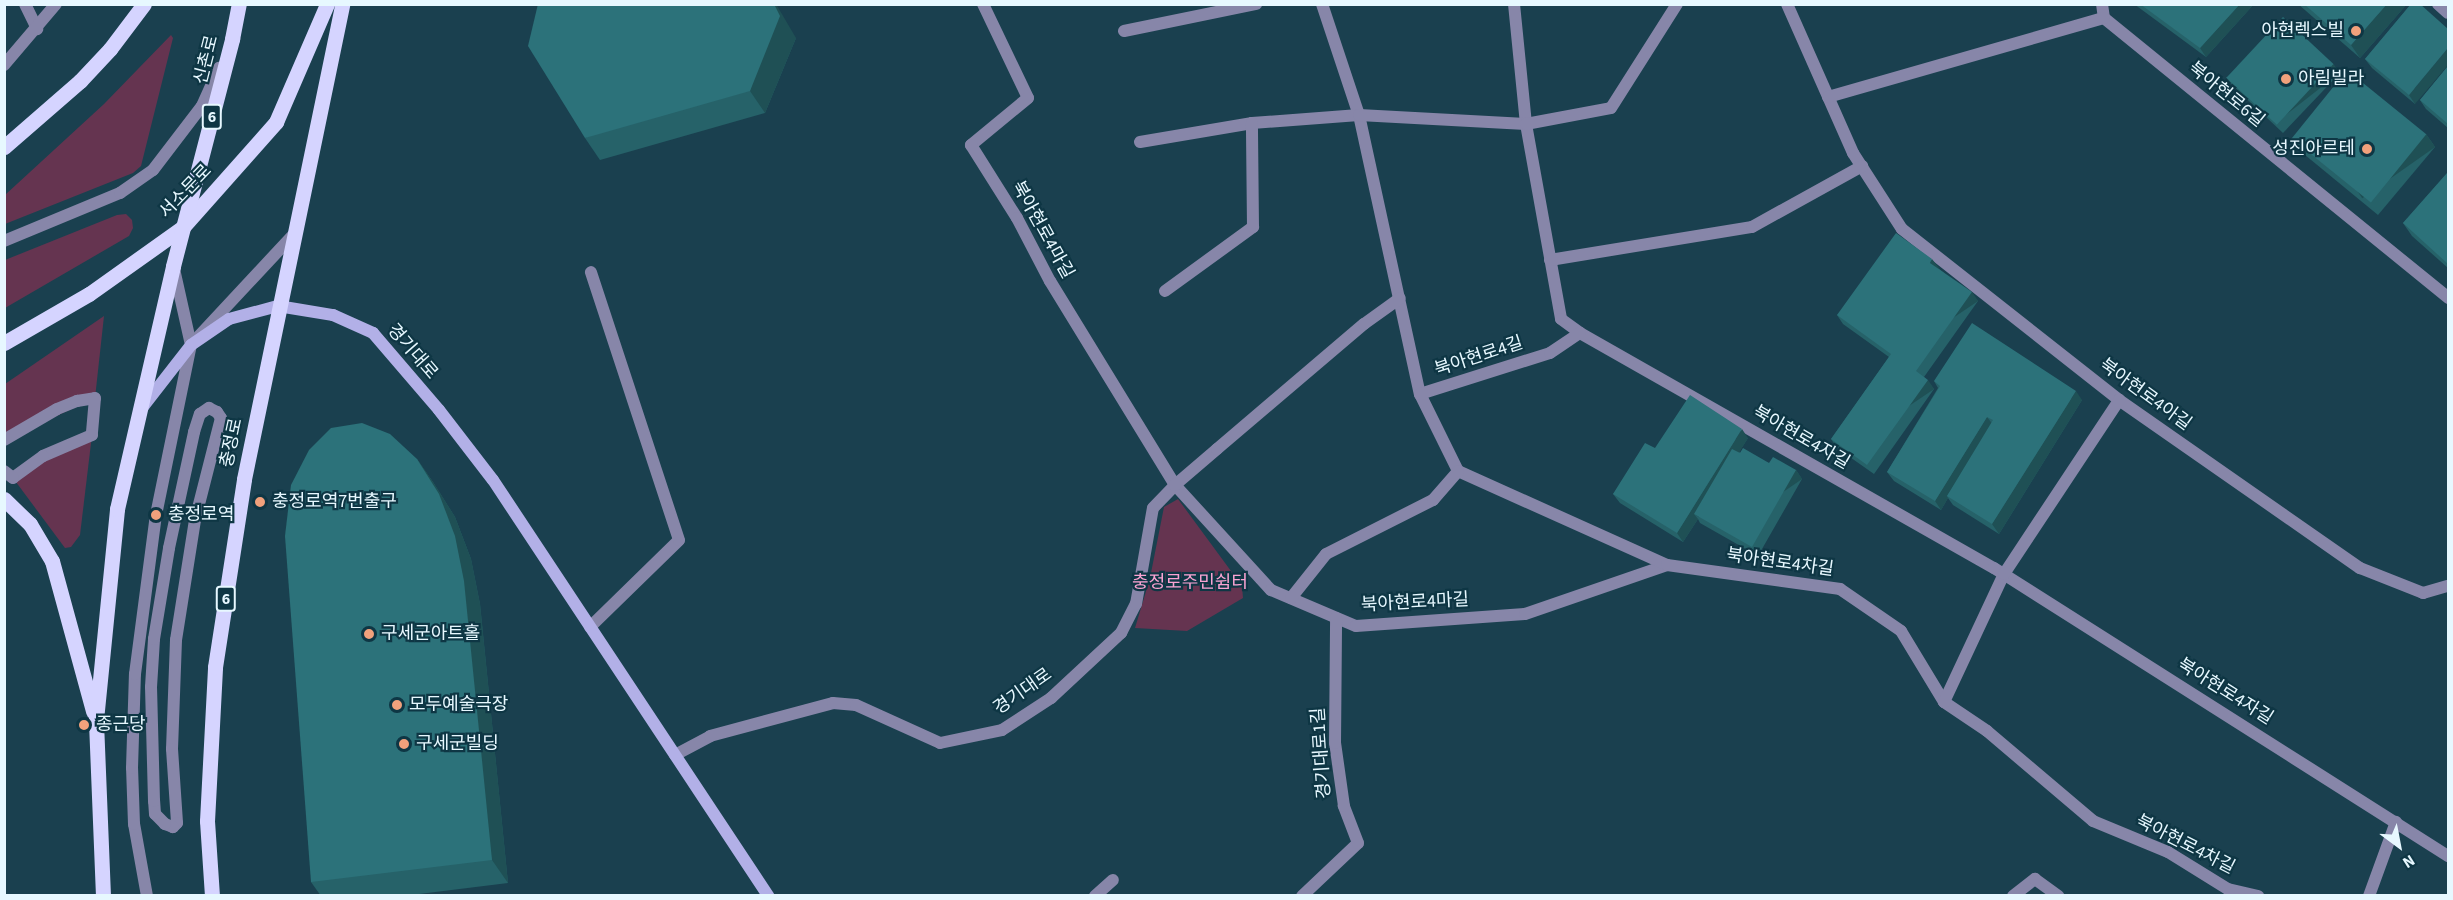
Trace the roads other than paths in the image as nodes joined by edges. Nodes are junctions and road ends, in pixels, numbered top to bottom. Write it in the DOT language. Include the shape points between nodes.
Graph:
graph roads {
  1 [pos="25,4"];
  2 [pos="56,4"];
  3 [pos="144,4"];
  4 [pos="239,4"];
  5 [pos="327,4"];
  6 [pos="342,4"];
  7 [pos="983,4"];
  8 [pos="1256,4"];
  9 [pos="1322,4"];
  10 [pos="1515,4"];
  11 [pos="1677,4"];
  12 [pos="1787,4"];
  13 [pos="2102,4"];
  14 [pos="2438,4"];
  15 [pos="2448,13"];
  16 [pos="2104,18"];
  17 [pos="38,28"];
  18 [pos="1124,31"];
  19 [pos="232,39"];
  20 [pos="4,65"];
  21 [pos="1828,97"];
  22 [pos="1359,115"];
  23 [pos="1252,123"];
  24 [pos="1526,124"];
  25 [pos="1140,142"];
  26 [pos="4,147"];
  27 [pos="1862,166"];
  28 [pos="182,228"];
  29 [pos="293,235"];
  30 [pos="4,241"];
  31 [pos="1550,260"];
  32 [pos="173,266"];
  33 [pos="591,272"];
  34 [pos="1165,291"];
  35 [pos="1400,298"];
  36 [pos="2448,298"];
  37 [pos="278,306"];
  38 [pos="1580,333"];
  39 [pos="4,343"];
  40 [pos="191,345"];
  41 [pos="1420,394"];
  42 [pos="2119,400"];
  43 [pos="137,416"];
  44 [pos="221,418"];
  45 [pos="4,440"];
  46 [pos="4,471"];
  47 [pos="1458,471"];
  48 [pos="1175,485"];
  49 [pos="4,499"];
  50 [pos="1667,566"];
  51 [pos="2004,574"];
  52 [pos="2448,586"];
  53 [pos="1291,598"];
  54 [pos="1336,618"];
  55 [pos="590,627"];
  56 [pos="1944,702"];
  57 [pos="96,720"];
  58 [pos="675,755"];
  59 [pos="2396,822"];
  60 [pos="2448,856"];
  61 [pos="1113,880"];
  62 [pos="103,896"];
  63 [pos="147,896"];
  64 [pos="212,896"];
  65 [pos="768,896"];
  66 [pos="1095,896"];
  67 [pos="1302,896"];
  68 [pos="2013,896"];
  69 [pos="2058,896"];
  70 [pos="2258,896"];
  71 [pos="2369,896"];
  1 -- 17 [label="street"];
  2 -- 17 [label="street"];
  3 -- 26 [label="main road" via="80,81"];
  4 -- 19 [label="main road, 신촌로 / 6"];
  5 -- 28 [label="main road, 서소문로" via="276,122"];
  6 -- 29 [label="main road, 충정로 / 6"];
  7 -- 48 [label="street, 북아현로4마길" via="1029,98 971,145"];
  8 -- 18 [label="street"];
  9 -- 22 [label="street"];
  10 -- 24 [label="street"];
  11 -- 24 [label="street" via="1611,108"];
  12 -- 21 [label="street, 북아현로4아길"];
  13 -- 16 [label="street"];
  14 -- 15 [label="street"];
  16 -- 21 [label="street"];
  16 -- 36 [label="street, 북아현로6길"];
  17 -- 20 [label="street"];
  19 -- 28 [label="main road, 신촌로 / 6"];
  19 -- 30 [label="street" via="202,106 153,170 120,193"];
  21 -- 27 [label="street, 북아현로4아길"];
  22 -- 23 [label="street"];
  22 -- 24 [label="street"];
  22 -- 35 [label="street"];
  23 -- 25 [label="street"];
  23 -- 34 [label="street" via="1253,227"];
  24 -- 31 [label="street"];
  27 -- 31 [label="street" via="1752,227"];
  27 -- 42 [label="street, 북아현로4아길" via="1902,229"];
  28 -- 32 [label="main road, 6"];
  28 -- 39 [label="main road, 서소문로" via="89,294"];
  29 -- 37 [label="main road, 충정로 / 6"];
  29 -- 40 [label="street"];
  31 -- 38 [label="street" via="1561,319"];
  32 -- 40 [label="street"];
  32 -- 43 [label="main road, 6"];
  33 -- 55 [label="street" via="679,540"];
  35 -- 41 [label="street"];
  35 -- 48 [label="street"];
  37 -- 40 [label="main road, 경기대로" via="229,319"];
  37 -- 55 [label="main road, 경기대로" via="333,315 373,333 493,480"];
  37 -- 64 [label="main road, 충정로 / 6" via="244,479 215,667 207,821"];
  38 -- 41 [label="street, 북아현로4길" via="1550,353"];
  38 -- 51 [label="street, 북아현로4자길"];
  40 -- 43 [label="main road, 경기대로"];
  40 -- 63 [label="street" via="156,515 135,674 134,824"];
  41 -- 47 [label="street, 북아현로4길"];
  42 -- 51 [label="street"];
  42 -- 52 [label="street, 북아현로4아길" via="2360,568 2423,593"];
  43 -- 57 [label="main road, 6" via="117,509"];
  44 -- 44 [label="street" via="209,408 200,414 194,432 154,639 153,801 155,814 173,827 177,823 172,749 176,640 195,520"];
  45 -- 46 [label="street" via="57,409 95,398 92,435 43,456 13,478"];
  47 -- 50 [label="street, 북아현로4차길"];
  47 -- 53 [label="street" via="1433,500 1326,555"];
  48 -- 53 [label="street, 북아현로4마길" via="1271,590"];
  48 -- 58 [label="street, 경기대로" via="1153,508 1136,604 1121,633 1051,698 1002,730 940,743 856,705 833,704 710,736"];
  49 -- 57 [label="main road" via="30,524 52,561"];
  50 -- 54 [label="street, 북아현로4마길" via="1525,614 1356,626"];
  50 -- 56 [label="street, 북아현로4차길" via="1840,589 1901,632"];
  51 -- 56 [label="street"];
  51 -- 59 [label="street, 북아현로4자길"];
  53 -- 54 [label="street, 북아현로4마길"];
  54 -- 67 [label="street, 경기대로1길" via="1335,743 1344,806 1358,843"];
  55 -- 58 [label="main road, 경기대로"];
  56 -- 70 [label="street, 북아현로4차길" via="1987,731 2093,821 2168,852 2228,889"];
  57 -- 62 [label="main road, 6"];
  58 -- 65 [label="main road, 경기대로"];
  59 -- 60 [label="street, 북아현로4자길"];
  59 -- 71 [label="street"];
  61 -- 66 [label="street"];
  68 -- 69 [label="street" via="2036,879"];
}
